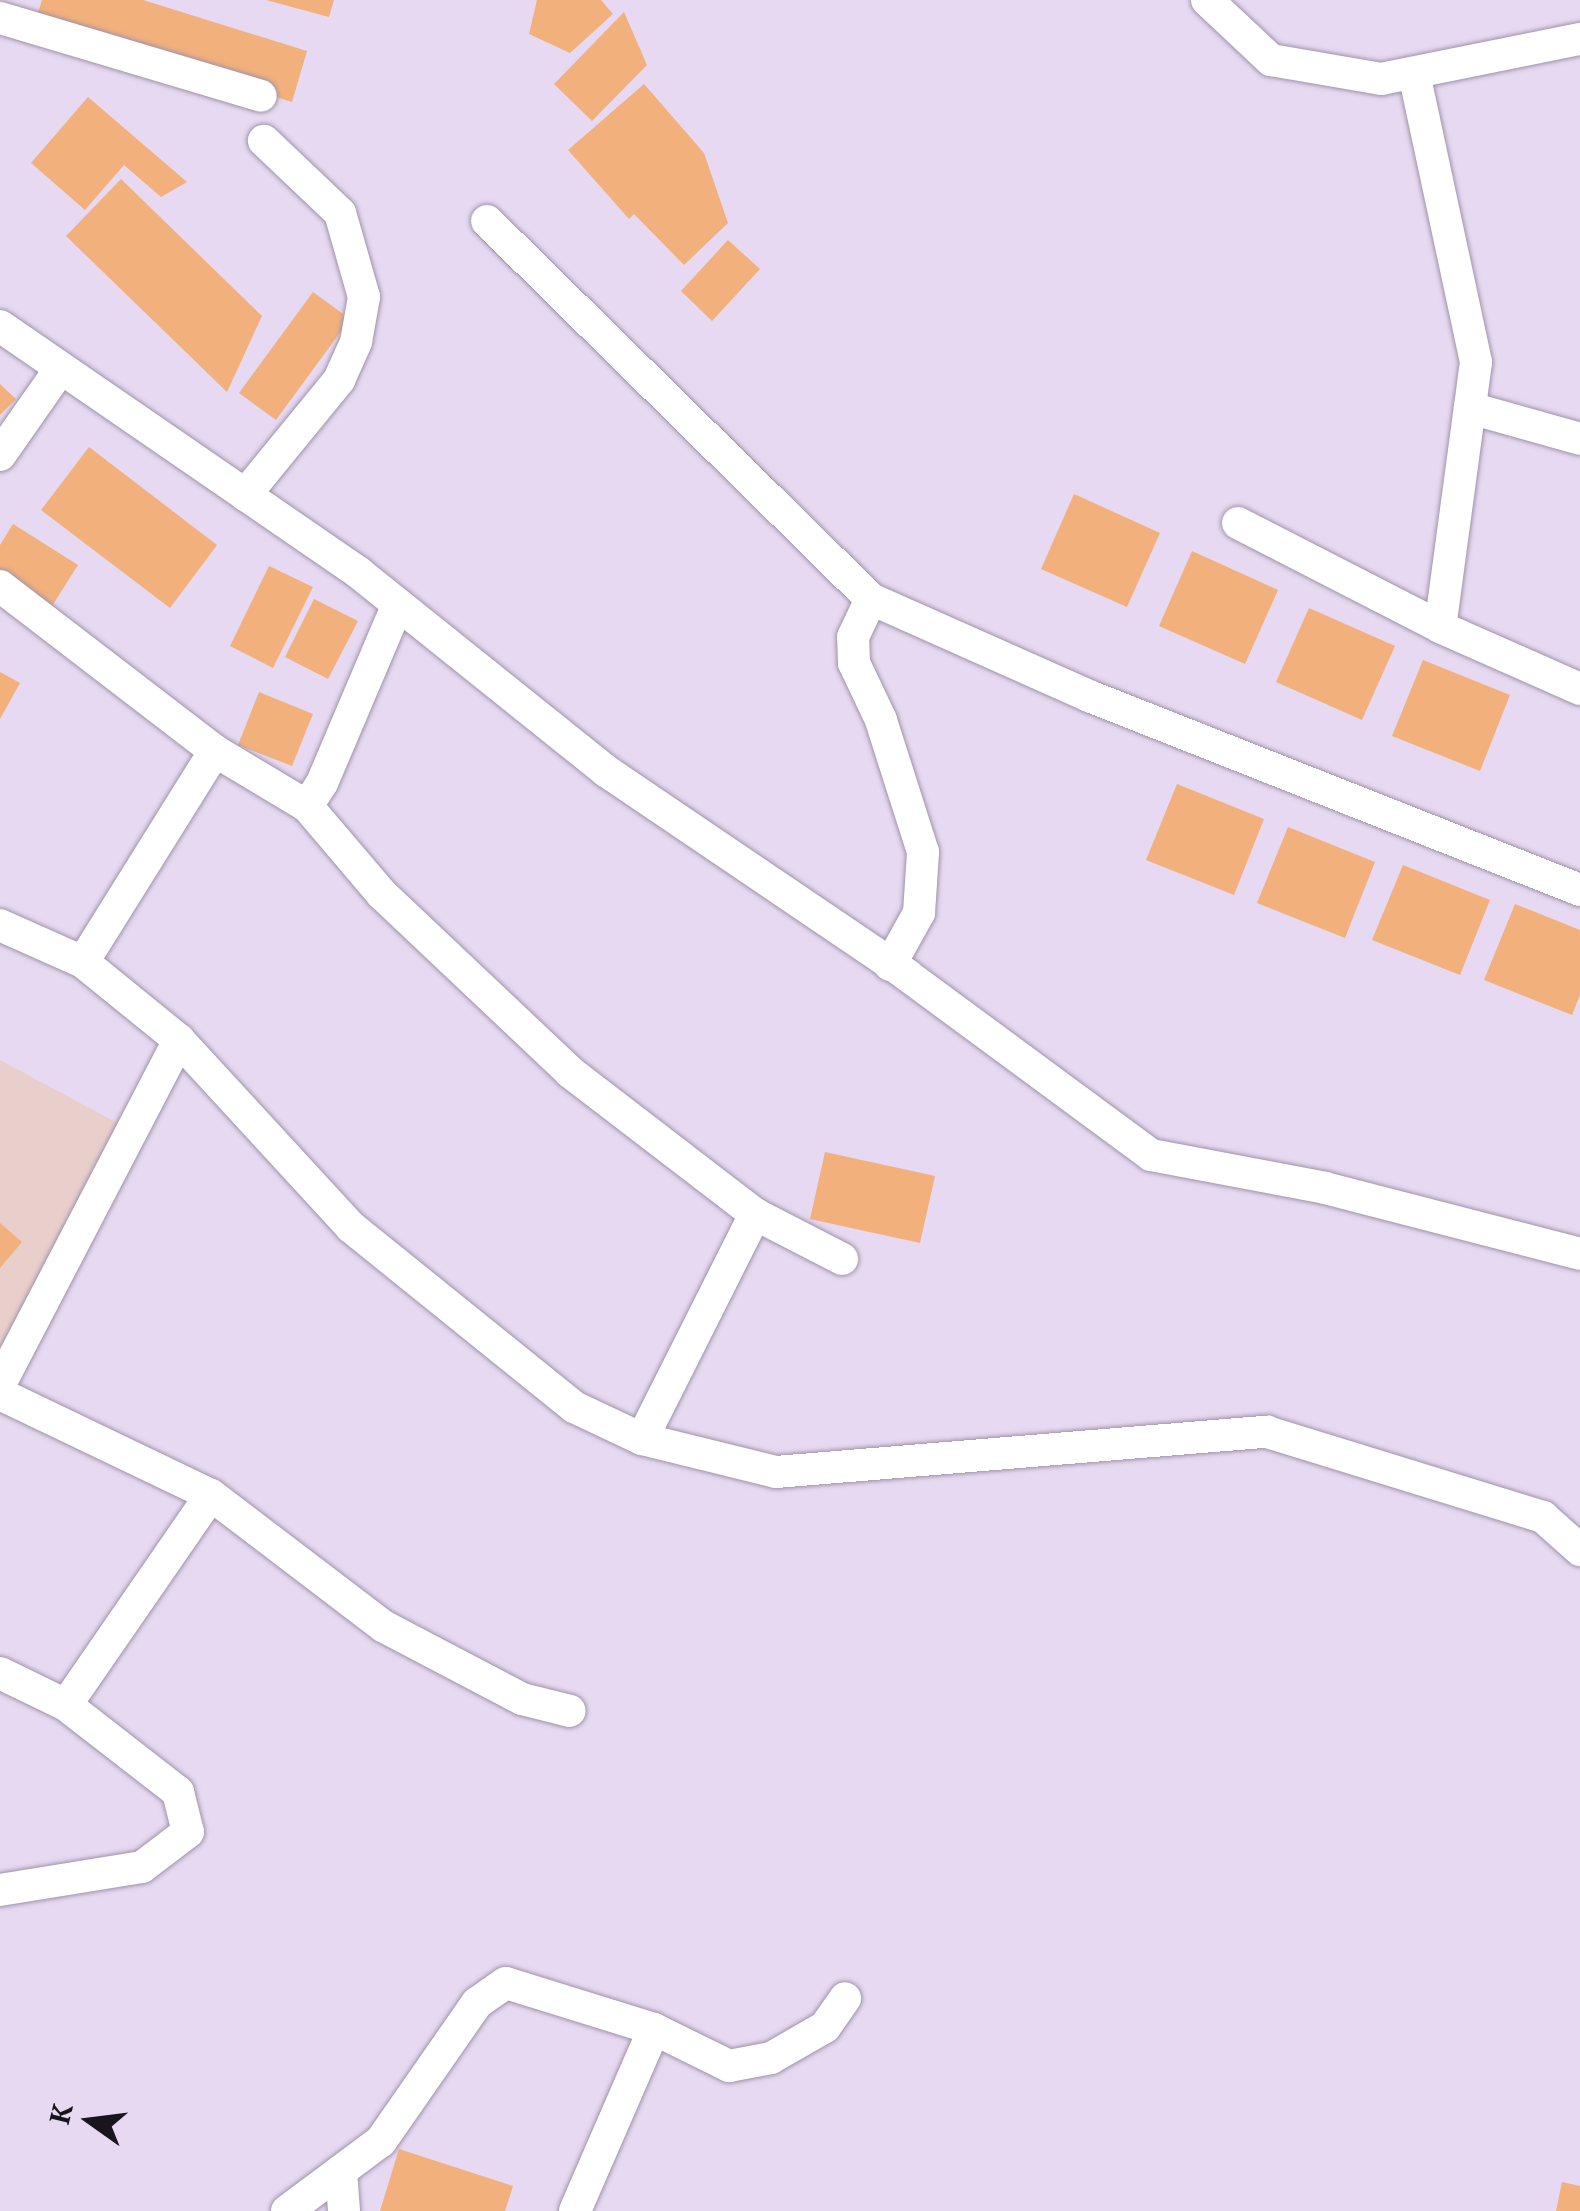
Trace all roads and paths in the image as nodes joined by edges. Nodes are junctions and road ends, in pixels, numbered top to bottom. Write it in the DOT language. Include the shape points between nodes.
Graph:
graph roads {
  1 [pos="1207,0"];
  2 [pos="0,18"];
  3 [pos="1580,38"];
  4 [pos="1414,73"];
  5 [pos="261,96"];
  6 [pos="264,141"];
  7 [pos="487,221"];
  8 [pos="0,326"];
  9 [pos="61,368"];
  10 [pos="1470,408"];
  11 [pos="1580,439"];
  12 [pos="0,455"];
  13 [pos="245,495"];
  14 [pos="1238,523"];
  15 [pos="0,586"];
  16 [pos="871,598"];
  17 [pos="398,604"];
  18 [pos="1440,627"];
  19 [pos="1580,689"];
  20 [pos="215,751"];
  21 [pos="307,806"];
  22 [pos="1580,890"];
  23 [pos="0,924"];
  24 [pos="83,962"];
  25 [pos="890,965"];
  26 [pos="179,1040"];
  27 [pos="755,1214"];
  28 [pos="1580,1254"];
  29 [pos="842,1259"];
  30 [pos="0,1384"];
  31 [pos="0,1394"];
  32 [pos="642,1439"];
  33 [pos="211,1495"];
  34 [pos="1580,1550"];
  35 [pos="0,1673"];
  36 [pos="66,1705"];
  37 [pos="570,1711"];
  38 [pos="0,1890"];
  39 [pos="845,1998"];
  40 [pos="654,2029"];
  41 [pos="341,2170"];
  42 [pos="287,2211"];
  43 [pos="344,2211"];
  44 [pos="575,2211"];
  1 -- 4 [label="street" via="1271,60 1381,79"];
  2 -- 5 [label="street"];
  3 -- 4 [label="street"];
  4 -- 10 [label="street" via="1476,362"];
  6 -- 13 [label="street" via="340,213 364,297 356,342 338,380"];
  7 -- 16 [label="street"];
  8 -- 9 [label="street"];
  9 -- 12 [label="street"];
  9 -- 13 [label="street"];
  10 -- 11 [label="street"];
  10 -- 18 [label="street"];
  13 -- 17 [label="street"];
  14 -- 18 [label="street"];
  15 -- 20 [label="street"];
  16 -- 22 [label="street" via="1089,696"];
  16 -- 25 [label="street" via="853,637 854,663 881,720 923,852 919,913"];
  17 -- 21 [label="street"];
  17 -- 25 [label="street" via="606,771"];
  18 -- 19 [label="street"];
  20 -- 21 [label="street"];
  20 -- 24 [label="street"];
  21 -- 27 [label="street" via="382,894 570,1072"];
  23 -- 24 [label="street"];
  24 -- 26 [label="street"];
  25 -- 28 [label="street" via="1151,1155 1325,1188"];
  26 -- 30 [label="street"];
  26 -- 32 [label="street" via="351,1227 574,1407"];
  27 -- 29 [label="street"];
  27 -- 32 [label="street"];
  31 -- 33 [label="street"];
  32 -- 34 [label="street" via="776,1472 1267,1432 1543,1517"];
  33 -- 36 [label="street"];
  33 -- 37 [label="street" via="383,1626 522,1699"];
  35 -- 36 [label="street"];
  36 -- 38 [label="street" via="178,1792 188,1832 142,1867"];
  39 -- 40 [label="street" via="825,2027 771,2058 730,2066"];
  40 -- 41 [label="street" via="506,1983 476,2002 381,2141"];
  40 -- 44 [label="street"];
  41 -- 42 [label="street"];
  41 -- 43 [label="street"];
}
